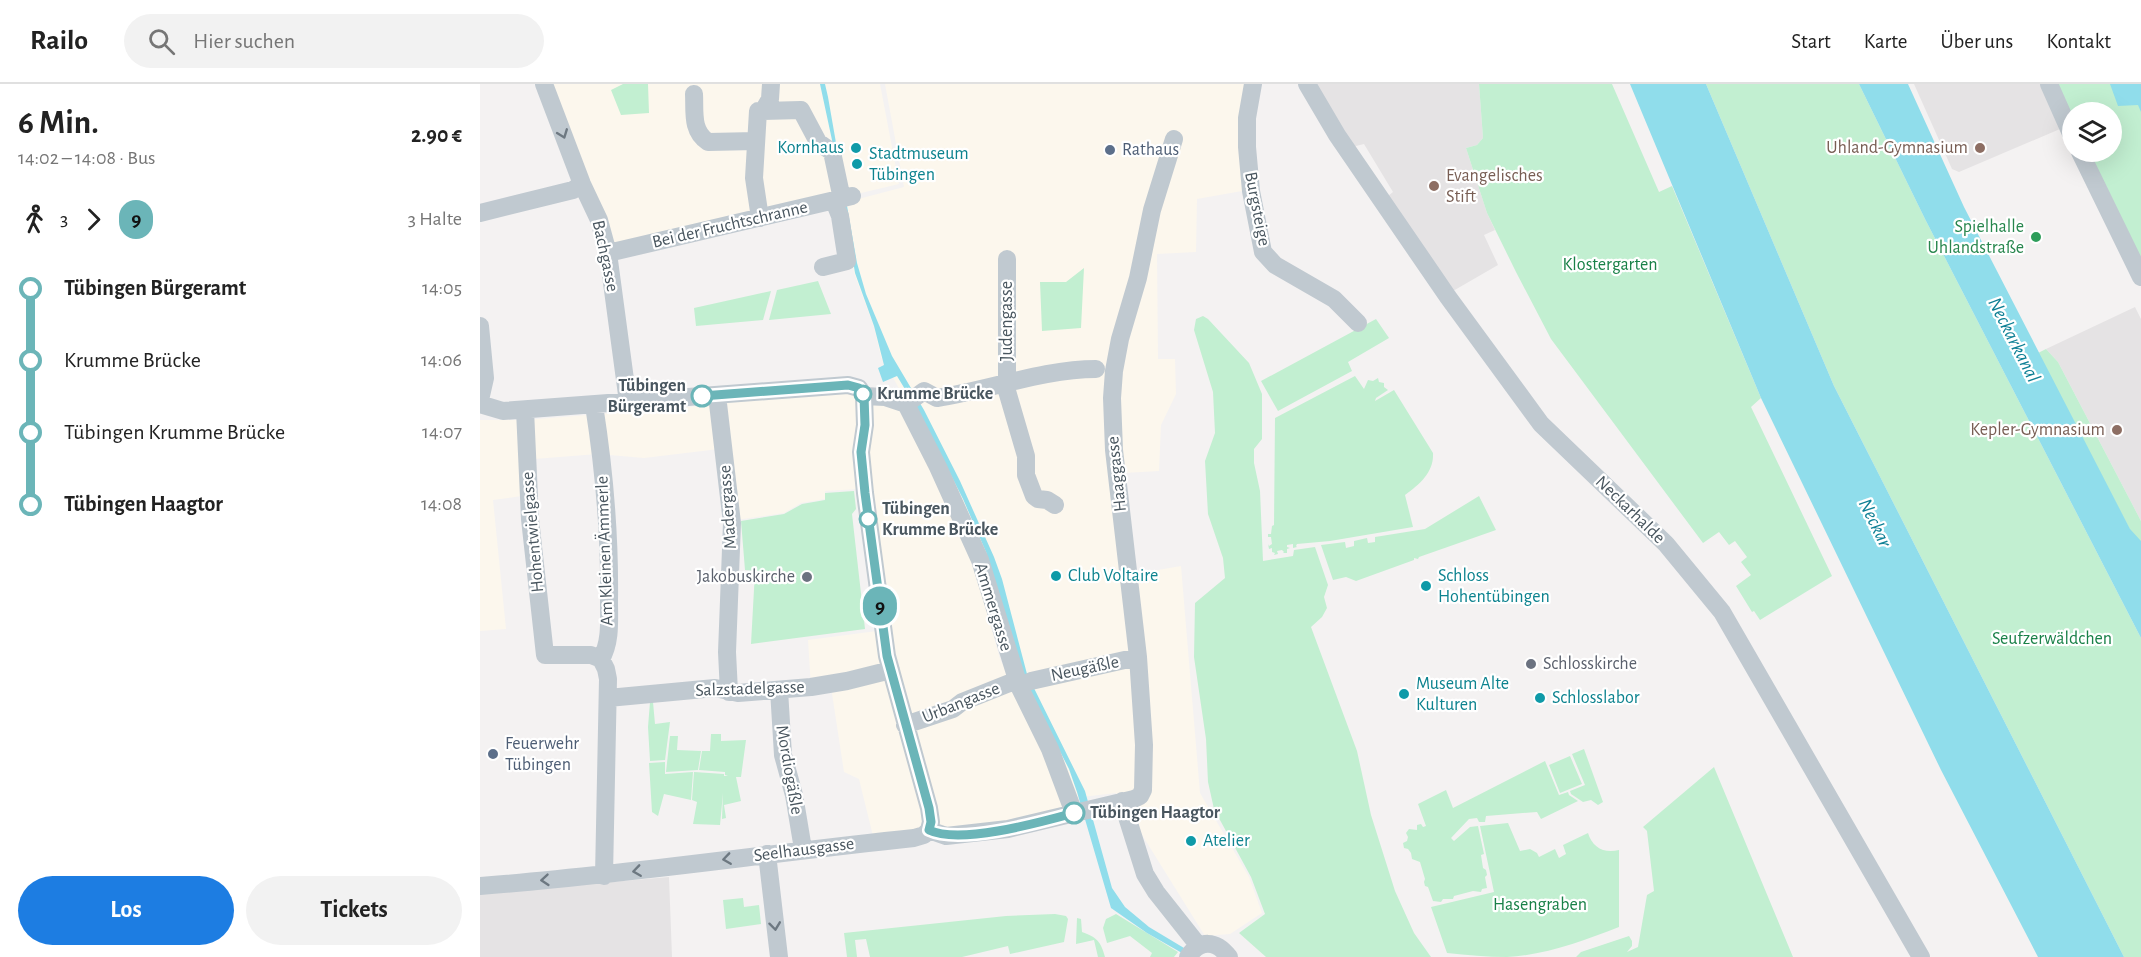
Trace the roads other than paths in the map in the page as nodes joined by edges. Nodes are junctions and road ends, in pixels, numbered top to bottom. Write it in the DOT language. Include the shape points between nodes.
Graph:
graph roads {
  1 [pos="544,84"];
  2 [pos="771,84"];
  3 [pos="1253,84"];
  4 [pos="1307,84"];
  5 [pos="2049,84"];
  6 [pos="694,94"];
  7 [pos="763,111"];
  8 [pos="2062,113"];
  9 [pos="1174,139"];
  10 [pos="756,141"];
  11 [pos="2085,162"];
  12 [pos="582,184"];
  13 [pos="842,199"];
  14 [pos="480,213"];
  15 [pos="760,218"];
  16 [pos="608,253"];
  17 [pos="1007,259"];
  18 [pos="823,267"];
  19 [pos="2141,277"];
  20 [pos="1358,323"];
  21 [pos="480,326"];
  22 [pos="1096,369"];
  23 [pos="1006,383"];
  24 [pos="717,395"];
  25 [pos="864,396"];
  26 [pos="480,402"];
  27 [pos="628,402"];
  28 [pos="906,404"];
  29 [pos="594,405"];
  30 [pos="525,410"];
  31 [pos="1055,505"];
  32 [pos="1138,657"];
  33 [pos="601,659"];
  34 [pos="891,670"];
  35 [pos="1024,681"];
  36 [pos="778,690"];
  37 [pos="729,692"];
  38 [pos="608,698"];
  39 [pos="905,725"];
  40 [pos="1122,801"];
  41 [pos="1074,813"];
  42 [pos="929,830"];
  43 [pos="803,849"];
  44 [pos="767,854"];
  45 [pos="604,876"];
  46 [pos="480,886"];
  47 [pos="1193,951"];
  48 [pos="1229,956"];
  49 [pos="779,957"];
  50 [pos="1921,957"];
  1 -- 12 [label="street, Bachgasse, one-way"];
  2 -- 7 [label="street" via="770,99"];
  3 -- 20 [label="street, Burgsteige" via="1247,147 1263,252 1275,265 1334,299"];
  4 -- 50 [label="street, Neckarhalde" via="1337,135 1448,297 1541,424 1666,544 1722,612"];
  5 -- 8 [label="street"];
  6 -- 10 [label="street" via="696,129 703,139"];
  7 -- 10 [label="street" via="758,111"];
  7 -- 13 [label="street" via="801,110 818,142 832,152"];
  9 -- 32 [label="street, Haaggasse" via="1152,210 1115,360 1112,390 1114,450"];
  10 -- 15 [label="street" via="754,178"];
  11 -- 19 [label="street"];
  12 -- 14 [label="street" via="573,190"];
  12 -- 16 [label="street, Bachgasse" via="600,220"];
  13 -- 15 [label="street, Bei der Fruchtschranne"];
  13 -- 18 [label="street" via="840,216 847,261"];
  15 -- 16 [label="street, Bei der Fruchtschranne"];
  16 -- 27 [label="street, Bachgasse"];
  17 -- 23 [label="street, Judengasse"];
  21 -- 26 [label="street" via="484,378"];
  22 -- 23 [label="street, Judengasse"];
  23 -- 28 [label="street, Judengasse" via="937,398 924,391"];
  23 -- 31 [label="street, Judengasse" via="1034,496"];
  24 -- 25 [label="street" via="852,385"];
  24 -- 27 [label="street"];
  24 -- 37 [label="street, Madergasse" via="732,523"];
  25 -- 28 [label="street" via="885,396"];
  25 -- 34 [label="street" via="861,452"];
  26 -- 30 [label="street" via="497,411"];
  27 -- 29 [label="street"];
  28 -- 35 [label="street, Ammergasse" via="954,486 986,558"];
  29 -- 30 [label="street"];
  29 -- 33 [label="street, Am Kleinen Ämmerle" via="603,464 609,571 608,634"];
  30 -- 33 [label="street, Hohentwielgasse" via="530,519 545,655 591,655"];
  32 -- 35 [label="street, Neugäßle"];
  32 -- 40 [label="street, Haaggasse" via="1144,783 1140,796"];
  33 -- 38 [label="street, Am Kleinen Ämmerle" via="608,679"];
  34 -- 36 [label="street, Salzstadelgasse" via="847,681"];
  34 -- 39 [label="street"];
  35 -- 39 [label="street, Urbangasse"];
  35 -- 41 [label="street, Ammergasse"];
  36 -- 37 [label="street, Salzstadelgasse"];
  36 -- 43 [label="street, Mordiogäßle" via="783,755"];
  37 -- 38 [label="street, Salzstadelgasse" via="715,688"];
  38 -- 45 [label="street, Am Kleinen Ämmerle"];
  39 -- 42 [label="street" via="929,808"];
  40 -- 41 [label="street, Seelhausgasse"];
  40 -- 47 [label="street" via="1145,874"];
  41 -- 42 [label="street, Seelhausgasse" via="981,832 946,836"];
  42 -- 43 [label="street, Seelhausgasse" via="914,838"];
  43 -- 44 [label="street, Seelhausgasse"];
  44 -- 45 [label="street, Seelhausgasse, one-way"];
  44 -- 49 [label="street, one-way"];
  45 -- 46 [label="street, Seelhausgasse, one-way"];
  47 -- 48 [label="street" via="1212,945"];
}
